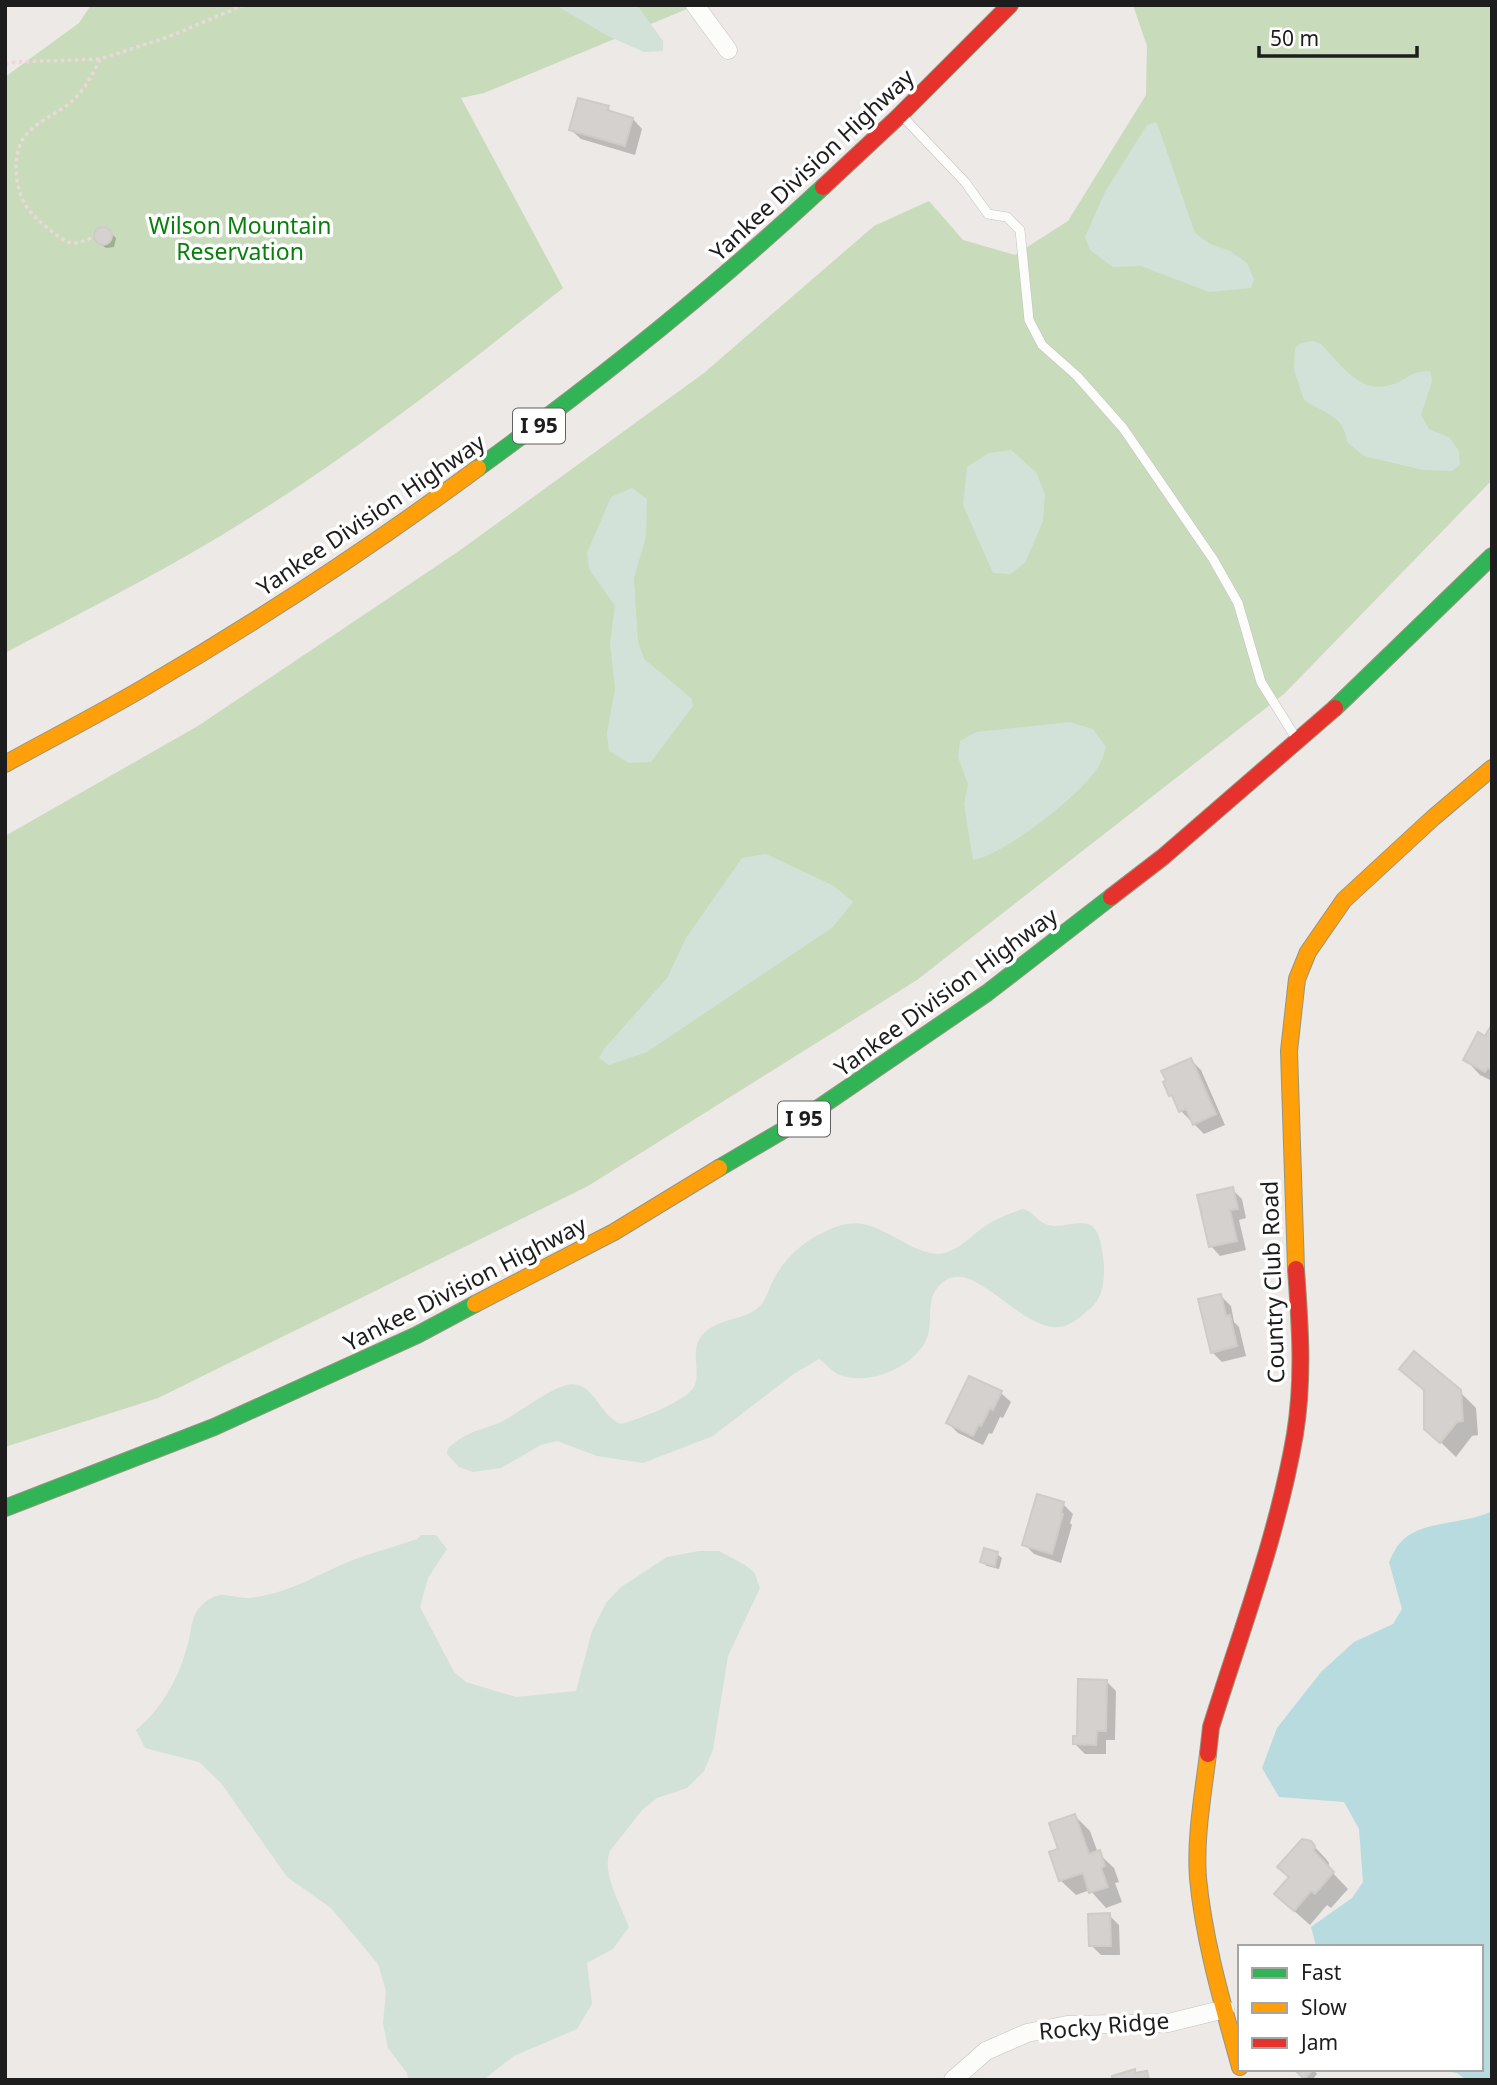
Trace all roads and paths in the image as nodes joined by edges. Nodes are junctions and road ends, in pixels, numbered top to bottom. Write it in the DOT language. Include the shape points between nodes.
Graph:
graph roads {
  1 [pos="244,5"];
  2 [pos="695,5"];
  3 [pos="1010,5"];
  4 [pos="728,50"];
  5 [pos="100,59"];
  6 [pos="5,64"];
  7 [pos="902,116"];
  8 [pos="91,238"];
  9 [pos="1492,556"];
  10 [pos="1298,742"];
  11 [pos="5,764"];
  12 [pos="1492,768"];
  13 [pos="5,1508"];
  14 [pos="1226,2009"];
  15 [pos="1238,2060"];
  16 [pos="953,2080"];
  1 -- 5 [label="path"];
  2 -- 4 [label="street"];
  3 -- 7 [label="main road, Yankee Division Highway / I 95"];
  5 -- 6 [label="path"];
  5 -- 8 [label="path" via="88,85 23,139 16,161 25,204 35,218 65,242"];
  7 -- 10 [label="lane" via="988,214 1007,217 1020,230 1029,320 1042,345 1123,428 1213,559 1238,603 1261,682"];
  7 -- 11 [label="main road, Yankee Division Highway / I 95" via="692,304 459,485 205,651"];
  9 -- 10 [label="main road, Yankee Division Highway / I 95"];
  10 -- 13 [label="main road, Yankee Division Highway / I 95" via="1109,901 964,1011 702,1182 499,1295 334,1375 178,1443"];
  12 -- 14 [label="main road, Country Club Road" via="1344,900 1308,952 1297,979 1289,1051 1303,1351 1295,1433 1274,1527 1210,1727 1199,1833 1198,1876 1207,1943"];
  14 -- 15 [label="main road, Country Club Road"];
  14 -- 16 [label="street, Rocky Ridge" via="1168,2023 1067,2025 1027,2033 986,2050"];
}
